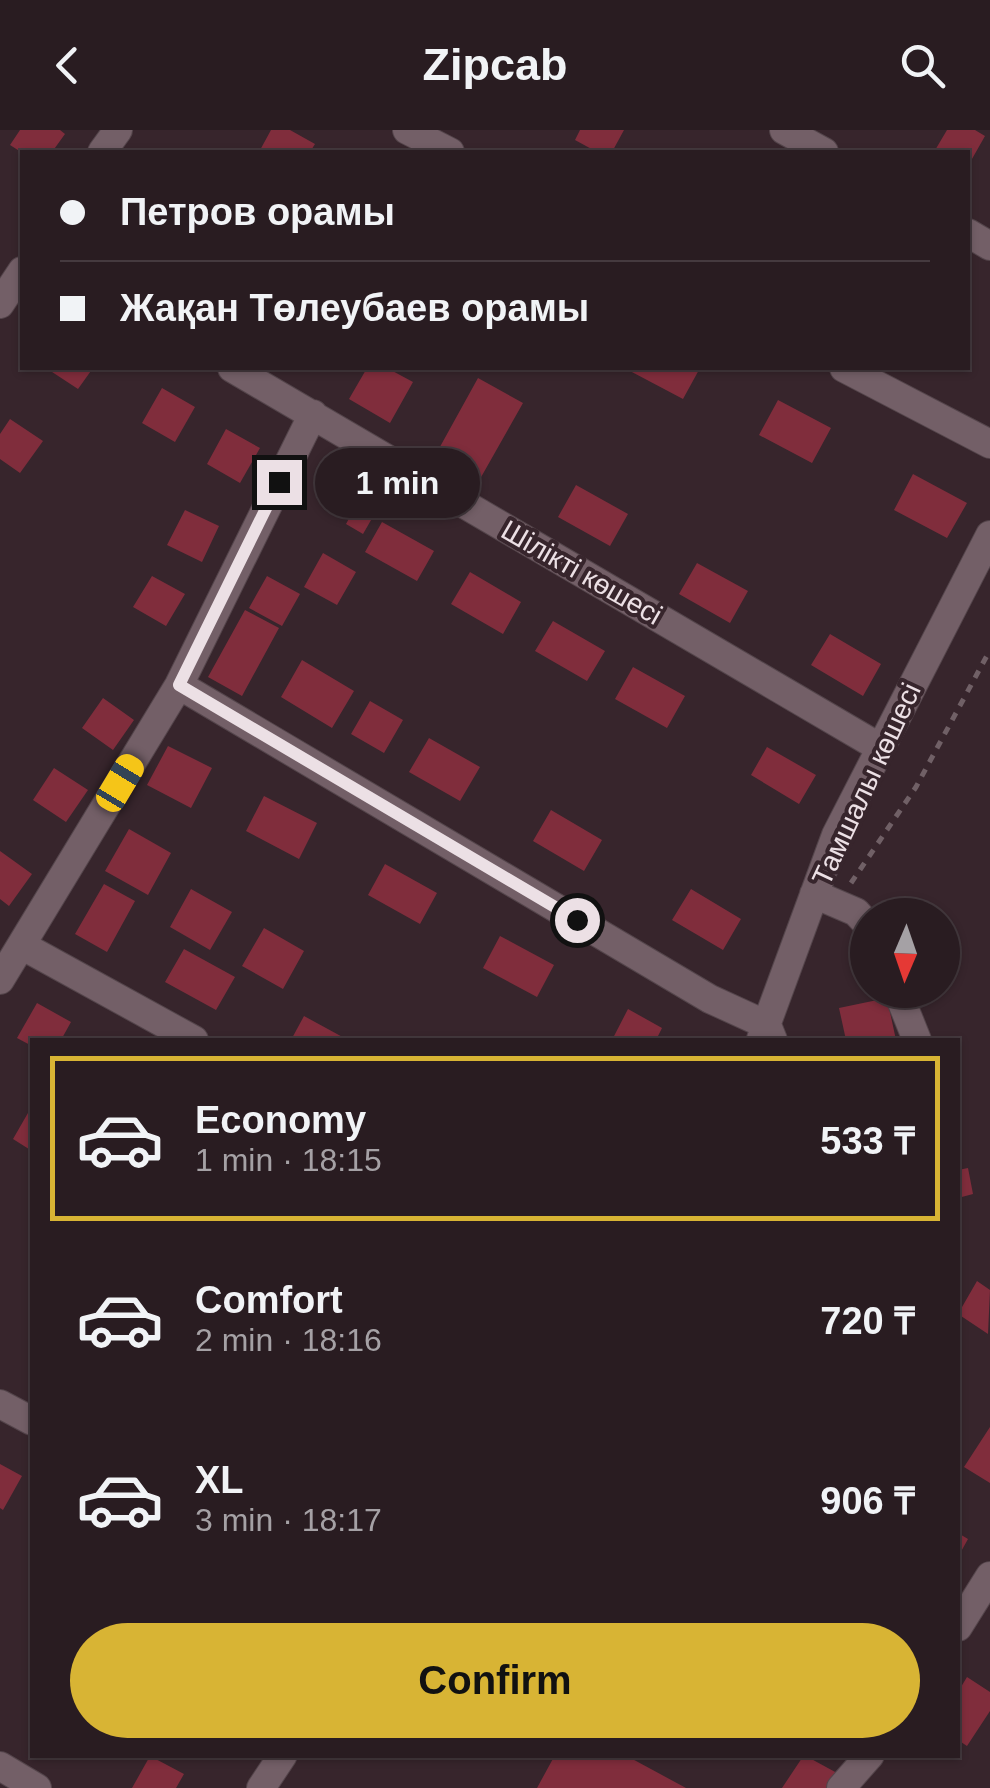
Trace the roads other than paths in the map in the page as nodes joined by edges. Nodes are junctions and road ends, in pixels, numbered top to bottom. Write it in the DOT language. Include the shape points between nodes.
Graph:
graph roads {
  1 [pos="408,130"];
  2 [pos="784,130"];
  3 [pos="446,150"];
  4 [pos="820,150"];
  5 [pos="20,273"];
  6 [pos="0,304"];
  7 [pos="235,370"];
  8 [pos="848,370"];
  9 [pos="312,414"];
  10 [pos="990,444"];
  11 [pos="990,535"];
  12 [pos="179,685"];
  13 [pos="879,747"];
  14 [pos="826,899"];
  15 [pos="850,909"];
  16 [pos="23,946"];
  17 [pos="0,980"];
  18 [pos="904,1008"];
  19 [pos="767,1035"];
  20 [pos="190,1038"];
  21 [pos="915,1038"];
  22 [pos="0,1404"];
  23 [pos="30,1420"];
  24 [pos="990,1576"];
  25 [pos="960,1624"];
  26 [pos="281,1758"];
  27 [pos="867,1758"];
  28 [pos="0,1766"];
  29 [pos="37,1788"];
  30 [pos="260,1788"];
  31 [pos="840,1788"];
  1 -- 3 [label="street"];
  2 -- 4 [label="street"];
  5 -- 6 [label="street"];
  7 -- 9 [label="street, Шілікті көшесі"];
  8 -- 10 [label="street"];
  9 -- 12 [label="street"];
  9 -- 13 [label="street, Шілікті көшесі"];
  11 -- 13 [label="street, Тамшалы көшесі"];
  12 -- 16 [label="street"];
  12 -- 19 [label="street"];
  13 -- 14 [label="street, Тамшалы көшесі" via="836,835"];
  14 -- 15 [label="street"];
  14 -- 19 [label="street, Тамшалы көшесі"];
  16 -- 17 [label="street"];
  16 -- 20 [label="street"];
  18 -- 21 [label="street"];
  22 -- 23 [label="street"];
  24 -- 25 [label="street"];
  26 -- 30 [label="street"];
  27 -- 31 [label="street"];
  28 -- 29 [label="street"];
}
